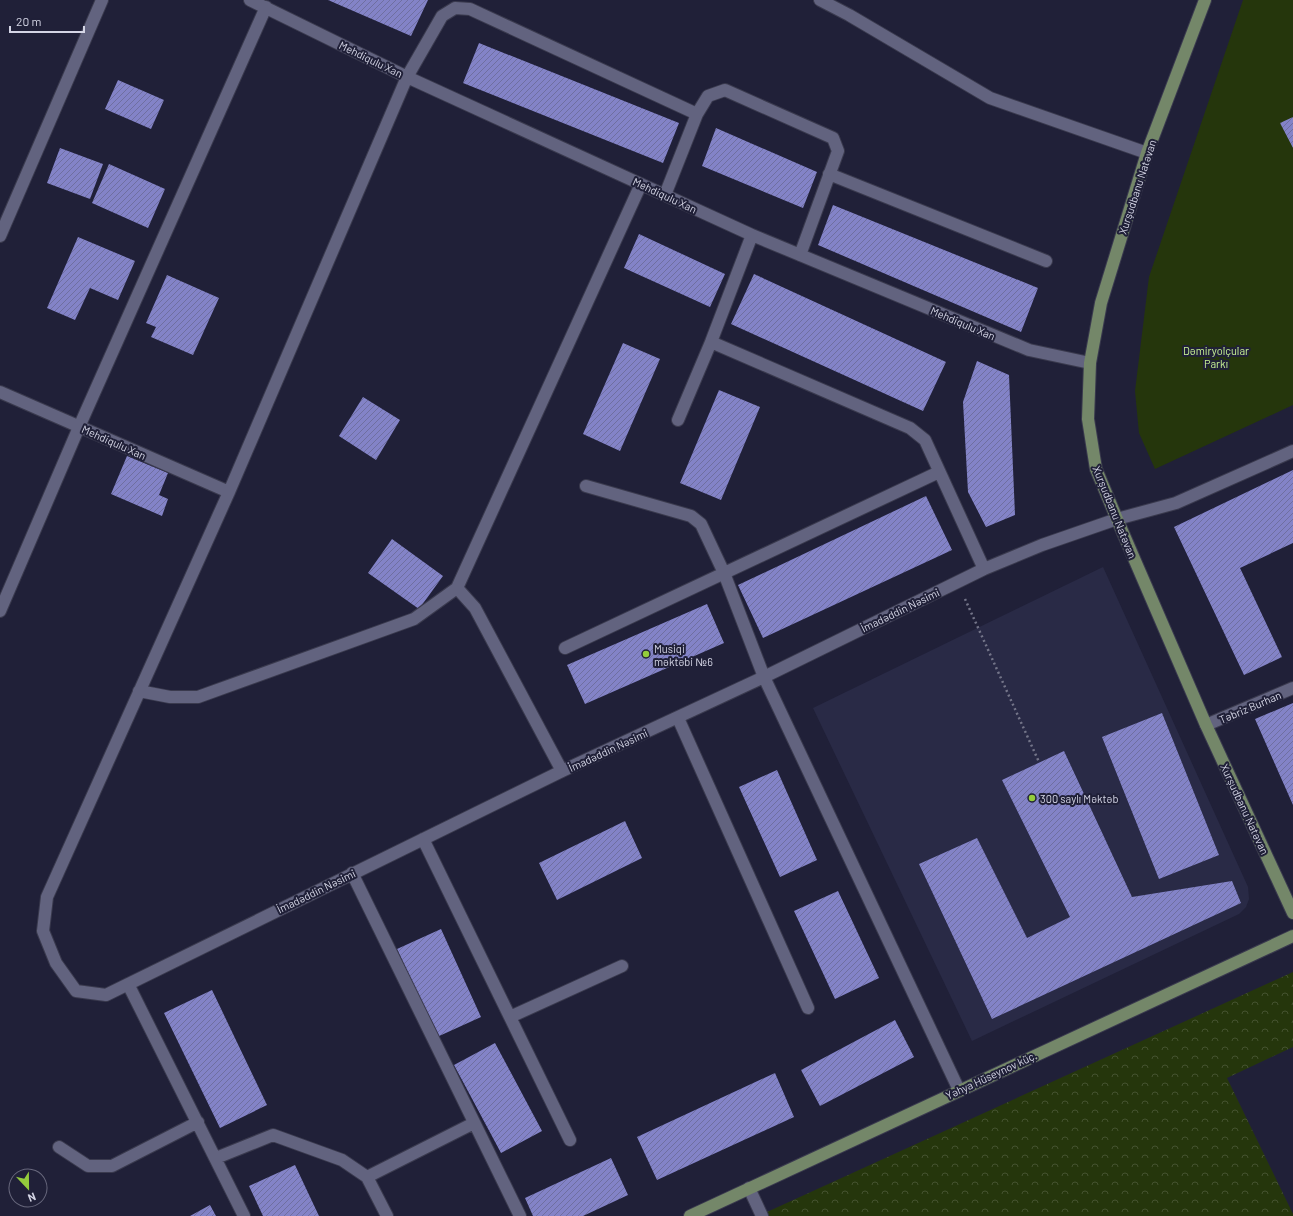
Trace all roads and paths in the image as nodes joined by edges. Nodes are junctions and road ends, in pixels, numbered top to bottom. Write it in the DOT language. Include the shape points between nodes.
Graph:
graph roads {
  1 [pos="102,0"];
  2 [pos="250,0"];
  3 [pos="820,0"];
  4 [pos="1205,0"];
  5 [pos="266,7"];
  6 [pos="407,77"];
  7 [pos="697,114"];
  8 [pos="1148,153"];
  9 [pos="829,174"];
  10 [pos="641,184"];
  11 [pos="665,195"];
  12 [pos="752,235"];
  13 [pos="0,236"];
  14 [pos="800,255"];
  15 [pos="1046,261"];
  16 [pos="711,342"];
  17 [pos="1090,363"];
  18 [pos="0,392"];
  19 [pos="678,420"];
  20 [pos="79,426"];
  21 [pos="1293,451"];
  22 [pos="939,472"];
  23 [pos="586,486"];
  24 [pos="229,492"];
  25 [pos="1117,520"];
  26 [pos="984,569"];
  27 [pos="724,573"];
  28 [pos="957,583"];
  29 [pos="457,588"];
  30 [pos="0,611"];
  31 [pos="565,648"];
  32 [pos="764,677"];
  33 [pos="1293,688"];
  34 [pos="139,691"];
  35 [pos="678,718"];
  36 [pos="1206,725"];
  37 [pos="1039,762"];
  38 [pos="562,771"];
  39 [pos="423,839"];
  40 [pos="352,873"];
  41 [pos="1293,913"];
  42 [pos="1293,936"];
  43 [pos="622,966"];
  44 [pos="128,984"];
  45 [pos="808,1008"];
  46 [pos="510,1017"];
  47 [pos="959,1090"];
  48 [pos="198,1122"];
  49 [pos="474,1123"];
  50 [pos="570,1140"];
  51 [pos="59,1147"];
  52 [pos="216,1158"];
  53 [pos="367,1177"];
  54 [pos="749,1188"];
  55 [pos="244,1216"];
  56 [pos="387,1216"];
  57 [pos="520,1216"];
  58 [pos="690,1216"];
  59 [pos="762,1216"];
  1 -- 13 [label="street"];
  2 -- 5 [label="street, Mehdiqulu Xan"];
  3 -- 8 [label="street" via="990,98"];
  4 -- 8 [label="main road, Xurşudbanu Natəvan"];
  5 -- 6 [label="street, Mehdiqulu Xan"];
  5 -- 20 [label="street"];
  6 -- 7 [label="street" via="442,16 455,8 470,9"];
  6 -- 10 [label="street, Mehdiqulu Xan"];
  6 -- 24 [label="street"];
  7 -- 9 [label="street" via="708,96 725,90 833,138 838,151"];
  7 -- 11 [label="street"];
  8 -- 17 [label="main road, Xurşudbanu Natəvan" via="1101,303"];
  9 -- 14 [label="street"];
  9 -- 15 [label="street"];
  10 -- 11 [label="street, Mehdiqulu Xan"];
  10 -- 29 [label="street"];
  11 -- 12 [label="street, Mehdiqulu Xan"];
  12 -- 14 [label="street, Mehdiqulu Xan"];
  12 -- 16 [label="street"];
  14 -- 17 [label="street, Mehdiqulu Xan" via="1029,350"];
  16 -- 19 [label="street"];
  16 -- 22 [label="street" via="910,428 925,440"];
  17 -- 25 [label="main road, Xurşudbanu Natəvan" via="1088,419 1096,469"];
  18 -- 20 [label="street, Mehdiqulu Xan"];
  20 -- 24 [label="street, Mehdiqulu Xan"];
  20 -- 30 [label="street"];
  21 -- 25 [label="street, İmadəddin Nəsimi" via="1176,504"];
  22 -- 26 [label="street"];
  22 -- 27 [label="street"];
  23 -- 27 [label="street" via="691,516 701,524"];
  24 -- 34 [label="street"];
  25 -- 26 [label="street, İmadəddin Nəsimi" via="1042,545"];
  25 -- 36 [label="main road, Xurşudbanu Natəvan"];
  26 -- 28 [label="street, İmadəddin Nəsimi"];
  27 -- 31 [label="street"];
  27 -- 32 [label="street"];
  28 -- 32 [label="street, İmadəddin Nəsimi"];
  28 -- 37 [label="path"];
  29 -- 34 [label="street" via="414,619 198,697 170,697"];
  29 -- 38 [label="street" via="475,608"];
  32 -- 35 [label="street, İmadəddin Nəsimi"];
  32 -- 47 [label="street"];
  33 -- 36 [label="street, Təbriz Burhan"];
  34 -- 44 [label="street, İmadəddin Nəsimi" via="47,897 43,931 56,963 76,991 106,995"];
  35 -- 38 [label="street, İmadəddin Nəsimi"];
  35 -- 45 [label="street"];
  36 -- 41 [label="main road, Xurşudbanu Natəvan"];
  38 -- 39 [label="street, İmadəddin Nəsimi"];
  39 -- 40 [label="street, İmadəddin Nəsimi"];
  39 -- 46 [label="street"];
  40 -- 44 [label="street, İmadəddin Nəsimi"];
  40 -- 49 [label="street"];
  42 -- 47 [label="main road, Yəhya Hüseynov küç."];
  43 -- 46 [label="street"];
  44 -- 48 [label="street"];
  46 -- 50 [label="street"];
  47 -- 54 [label="main road, Yəhya Hüseynov küç."];
  48 -- 51 [label="street" via="112,1166 88,1166"];
  48 -- 52 [label="street"];
  49 -- 53 [label="street"];
  49 -- 57 [label="street"];
  52 -- 53 [label="street" via="273,1135 342,1160"];
  52 -- 55 [label="street"];
  53 -- 56 [label="street"];
  54 -- 58 [label="main road, Yəhya Hüseynov küç."];
  54 -- 59 [label="street"];
}
